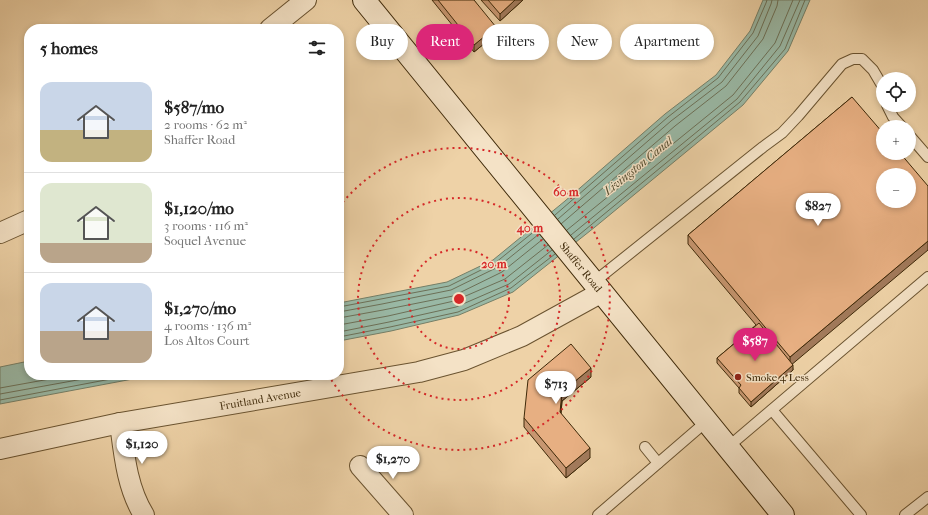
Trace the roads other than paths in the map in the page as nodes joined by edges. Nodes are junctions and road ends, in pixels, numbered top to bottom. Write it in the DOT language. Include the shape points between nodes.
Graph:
graph roads {
  1 [pos="306,0"];
  2 [pos="364,0"];
  3 [pos="276,24"];
  4 [pos="876,75"];
  5 [pos="916,143"];
  6 [pos="928,157"];
  7 [pos="24,222"];
  8 [pos="0,232"];
  9 [pos="928,277"];
  10 [pos="598,287"];
  11 [pos="772,410"];
  12 [pos="707,421"];
  13 [pos="120,423"];
  14 [pos="645,447"];
  15 [pos="728,447"];
  16 [pos="0,449"];
  17 [pos="658,463"];
  18 [pos="360,466"];
  19 [pos="926,501"];
  20 [pos="144,515"];
  21 [pos="402,515"];
  22 [pos="598,515"];
  23 [pos="783,515"];
  24 [pos="861,515"];
  25 [pos="905,515"];
  1 -- 3 [label="street"];
  2 -- 10 [label="main road, Shaffer Road"];
  4 -- 10 [label="lane" via="862,60 853,59 842,64 782,133"];
  5 -- 6 [label="lane"];
  7 -- 8 [label="street"];
  9 -- 11 [label="lane"];
  10 -- 12 [label="main road, Shaffer Road"];
  10 -- 13 [label="street, Fruitland Avenue" via="522,336 464,360 419,372"];
  11 -- 15 [label="lane"];
  11 -- 24 [label="lane"];
  12 -- 15 [label="main road, Shaffer Road"];
  12 -- 17 [label="lane"];
  13 -- 16 [label="street, Fruitland Avenue"];
  13 -- 20 [label="street" via="126,467 138,506"];
  14 -- 17 [label="lane"];
  15 -- 23 [label="main road, Shaffer Road"];
  17 -- 22 [label="lane"];
  18 -- 21 [label="street"];
  19 -- 25 [label="lane"];
}
